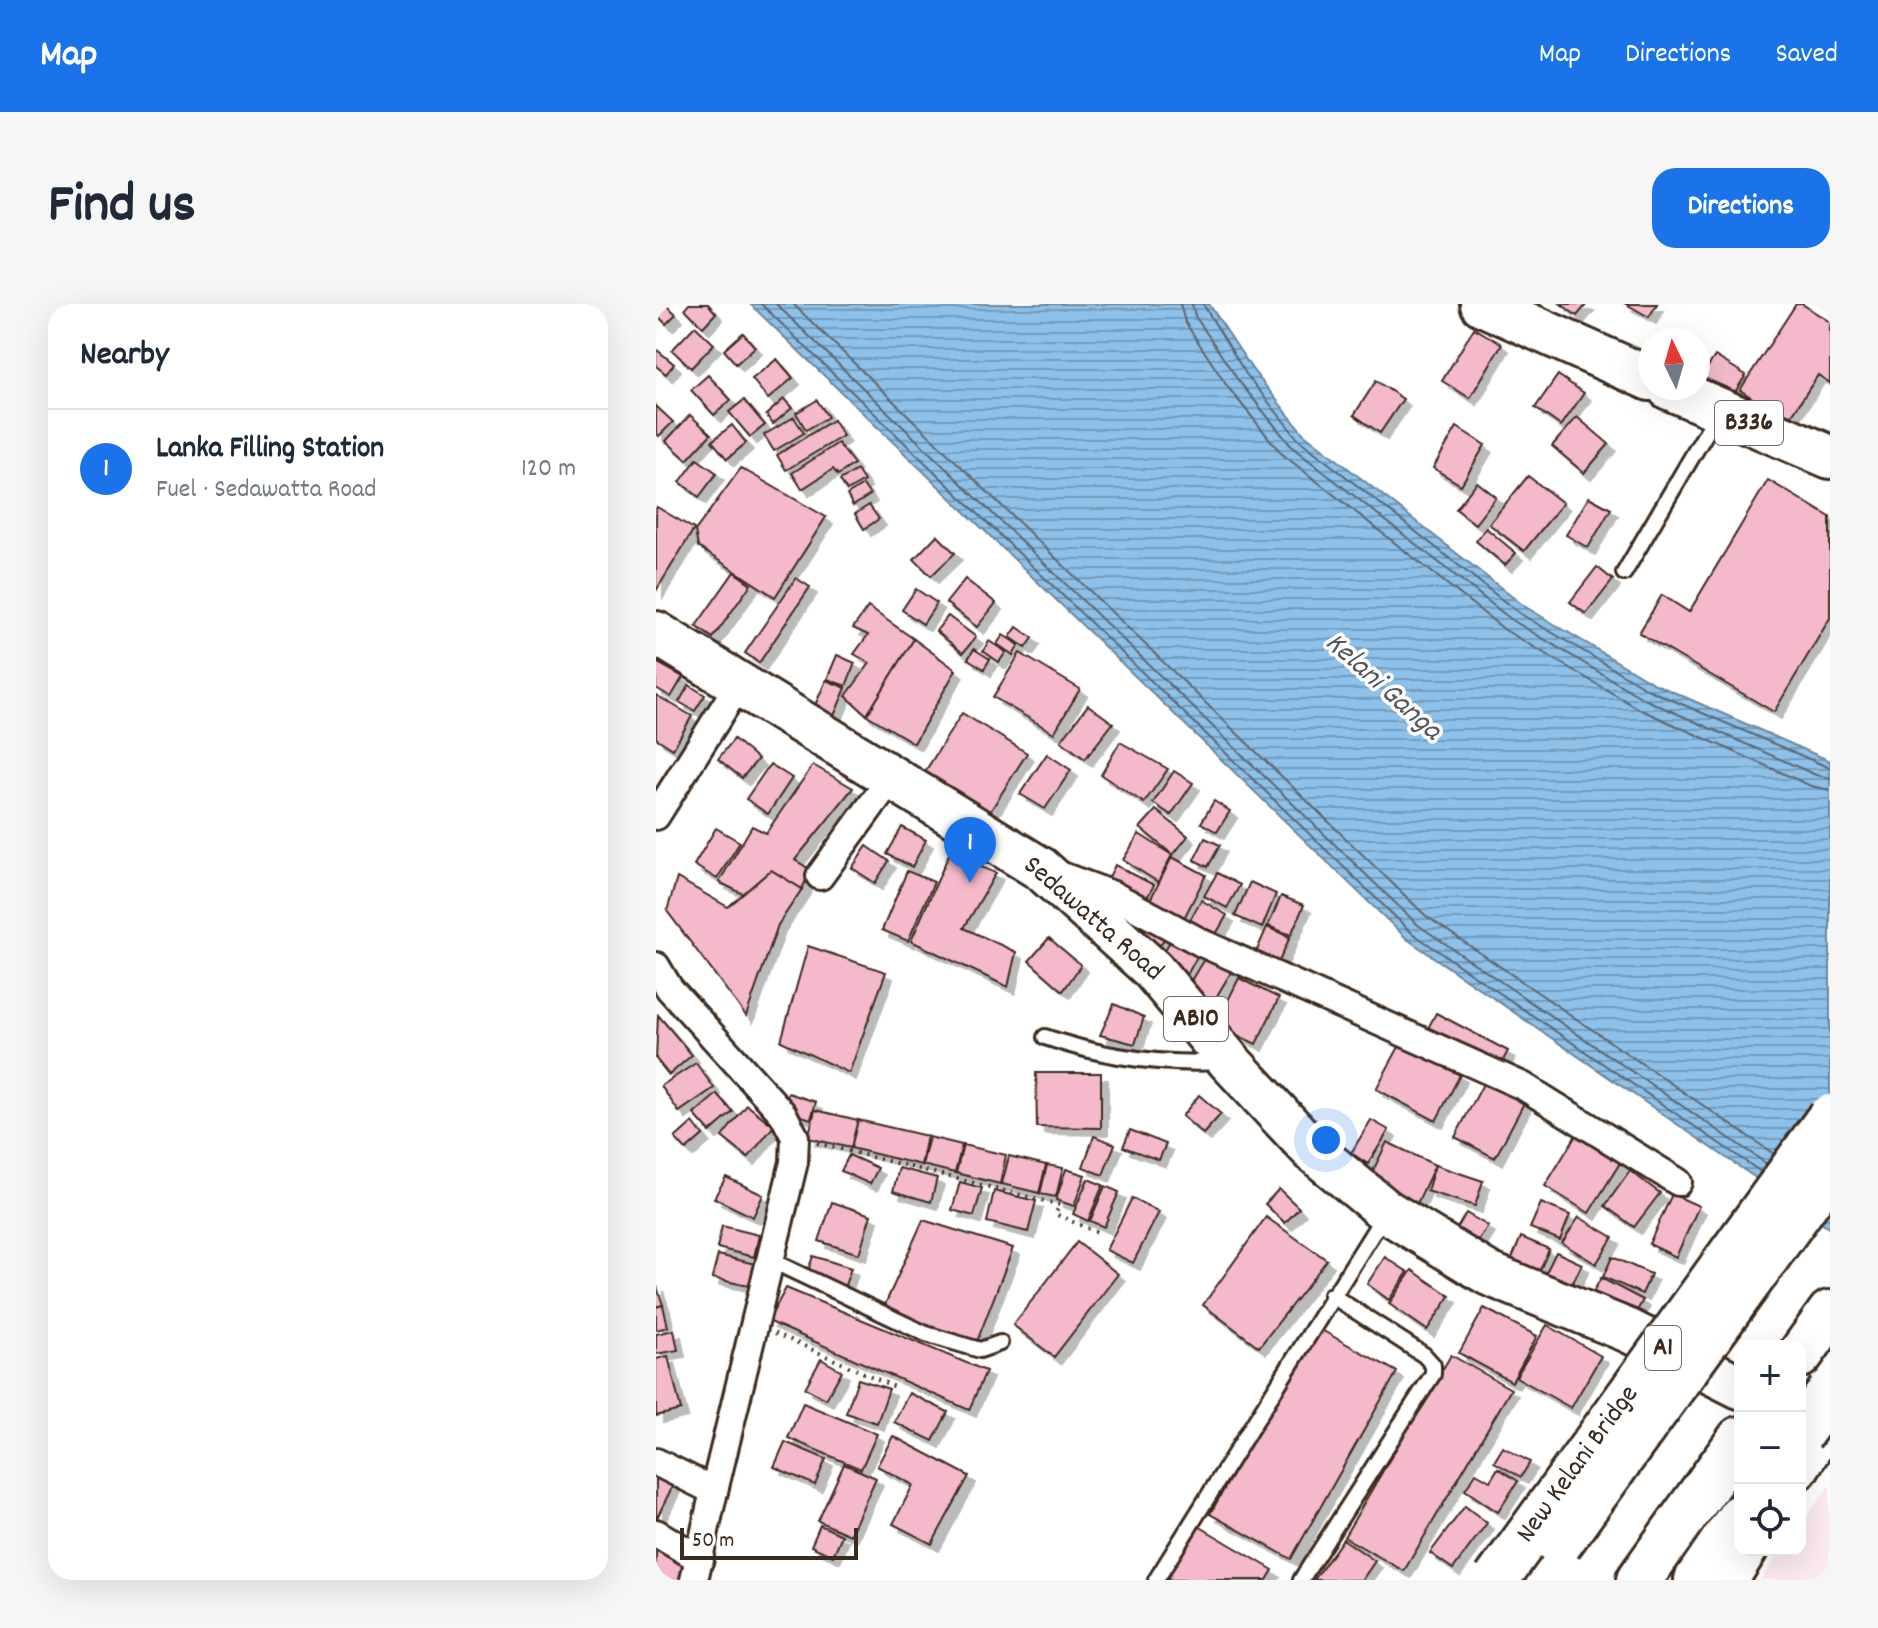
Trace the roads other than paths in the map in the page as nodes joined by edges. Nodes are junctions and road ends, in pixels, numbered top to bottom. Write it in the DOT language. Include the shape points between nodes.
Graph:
graph roads {
  1 [pos="1482,304"];
  2 [pos="1638,374"];
  3 [pos="1696,400"];
  4 [pos="1719,410"];
  5 [pos="1830,457"];
  6 [pos="1624,573"];
  7 [pos="656,633"];
  8 [pos="739,684"];
  9 [pos="892,777"];
  10 [pos="656,816"];
  11 [pos="1041,869"];
  12 [pos="820,876"];
  13 [pos="656,966"];
  14 [pos="1045,1037"];
  15 [pos="1230,1062"];
  16 [pos="1830,1117"];
  17 [pos="1830,1170"];
  18 [pos="1678,1182"];
  19 [pos="1386,1211"];
  20 [pos="770,1260"];
  21 [pos="1331,1295"];
  22 [pos="1830,1313"];
  23 [pos="1000,1343"];
  24 [pos="1806,1347"];
  25 [pos="1734,1384"];
  26 [pos="1817,1421"];
  27 [pos="1734,1447"];
  28 [pos="1806,1453"];
  29 [pos="656,1462"];
  30 [pos="714,1491"];
  31 [pos="1734,1526"];
  32 [pos="656,1533"];
  33 [pos="1746,1556"];
  34 [pos="697,1570"];
  35 [pos="1156,1580"];
  36 [pos="1301,1580"];
  37 [pos="1496,1580"];
  38 [pos="1534,1580"];
  39 [pos="1639,1580"];
  40 [pos="1697,1580"];
  41 [pos="1731,1580"];
  1 -- 2 [label="main road"];
  3 -- 4 [label="main road, B336"];
  4 -- 5 [label="main road, B336"];
  4 -- 6 [label="lane"];
  7 -- 8 [label="main road, Sedawatta Road / AB10"];
  8 -- 9 [label="main road, Sedawatta Road / AB10"];
  8 -- 10 [label="street"];
  9 -- 11 [label="main road, Sedawatta Road / AB10"];
  9 -- 12 [label="street"];
  11 -- 15 [label="main road, Sedawatta Road / AB10" via="1152,969"];
  11 -- 18 [label="street" via="1113,895 1202,943 1523,1086"];
  13 -- 20 [label="street" via="669,988 783,1114 795,1137"];
  14 -- 15 [label="lane" via="1176,1064"];
  15 -- 19 [label="main road, Sedawatta Road / AB10" via="1313,1151"];
  16 -- 37 [label="highway, New Kelani Bridge / A1, bridge"];
  17 -- 38 [label="highway, New Kelani Bridge / A1, bridge"];
  19 -- 21 [label="lane"];
  19 -- 25 [label="main road, Sedawatta Road / AB10" via="1489,1274 1629,1331"];
  20 -- 23 [label="lane" via="926,1334 980,1350"];
  20 -- 30 [label="street"];
  21 -- 35 [label="lane"];
  21 -- 36 [label="lane" via="1424,1355 1433,1374"];
  22 -- 24 [label="highway"];
  26 -- 28 [label="street"];
  27 -- 39 [label="highway"];
  29 -- 30 [label="street"];
  30 -- 34 [label="street"];
  31 -- 40 [label="highway"];
  32 -- 34 [label="street"];
  33 -- 41 [label="street"];
}
